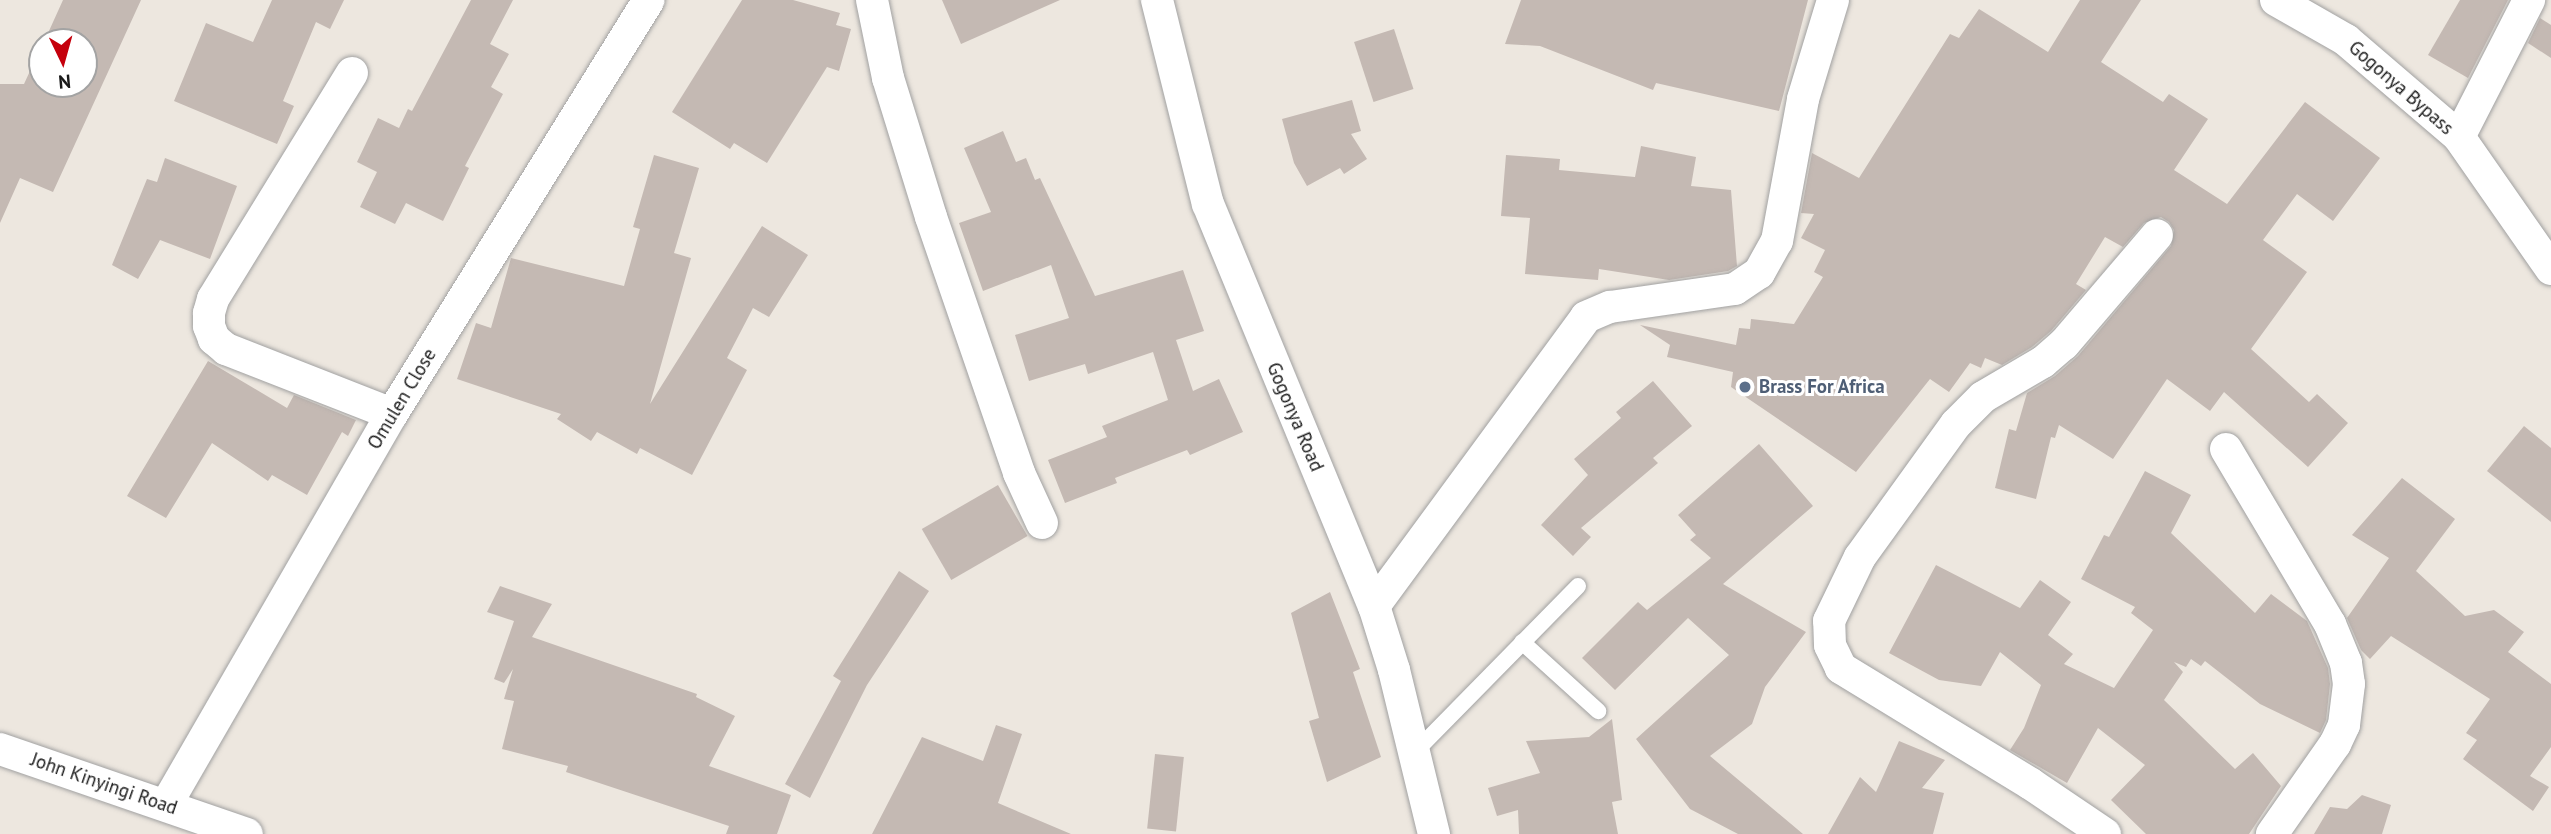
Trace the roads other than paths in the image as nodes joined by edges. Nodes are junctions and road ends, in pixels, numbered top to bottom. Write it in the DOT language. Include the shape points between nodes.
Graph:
graph roads {
  1 [pos="649,0"];
  2 [pos="872,0"];
  3 [pos="1157,0"];
  4 [pos="1833,0"];
  5 [pos="2276,0"];
  6 [pos="2529,0"];
  7 [pos="352,73"];
  8 [pos="2459,137"];
  9 [pos="2157,235"];
  10 [pos="2551,269"];
  11 [pos="392,414"];
  12 [pos="2226,449"];
  13 [pos="1042,523"];
  14 [pos="1578,586"];
  15 [pos="1374,606"];
  16 [pos="1522,642"];
  17 [pos="1598,711"];
  18 [pos="0,749"];
  19 [pos="1414,753"];
  20 [pos="166,805"];
  21 [pos="236,832"];
  22 [pos="1434,834"];
  23 [pos="2105,834"];
  24 [pos="2272,834"];
  1 -- 11 [label="street, Omulen Close"];
  2 -- 13 [label="street" via="888,78 931,217 1019,473"];
  3 -- 15 [label="street, Gogonya Road" via="1208,204"];
  4 -- 15 [label="street" via="1803,99 1777,241 1759,273 1735,289 1610,307 1586,317"];
  5 -- 8 [label="street, Gogonya Bypass" via="2346,40"];
  6 -- 8 [label="street"];
  7 -- 11 [label="street" via="213,299 209,327 226,349"];
  8 -- 10 [label="street, Gogonya Bypass"];
  9 -- 23 [label="street" via="2064,344 2043,362 1983,397 1955,424 1860,557 1829,621 1830,645 1840,668"];
  11 -- 20 [label="street, Omulen Close"];
  12 -- 24 [label="street" via="2330,624 2349,684 2344,725 2335,744"];
  14 -- 16 [label="lane"];
  15 -- 19 [label="street, Gogonya Road"];
  16 -- 17 [label="lane"];
  16 -- 19 [label="lane"];
  18 -- 20 [label="street, John Kinyingi Road"];
  19 -- 22 [label="street, Gogonya Road"];
  20 -- 21 [label="street, John Kinyingi Road"];
}
